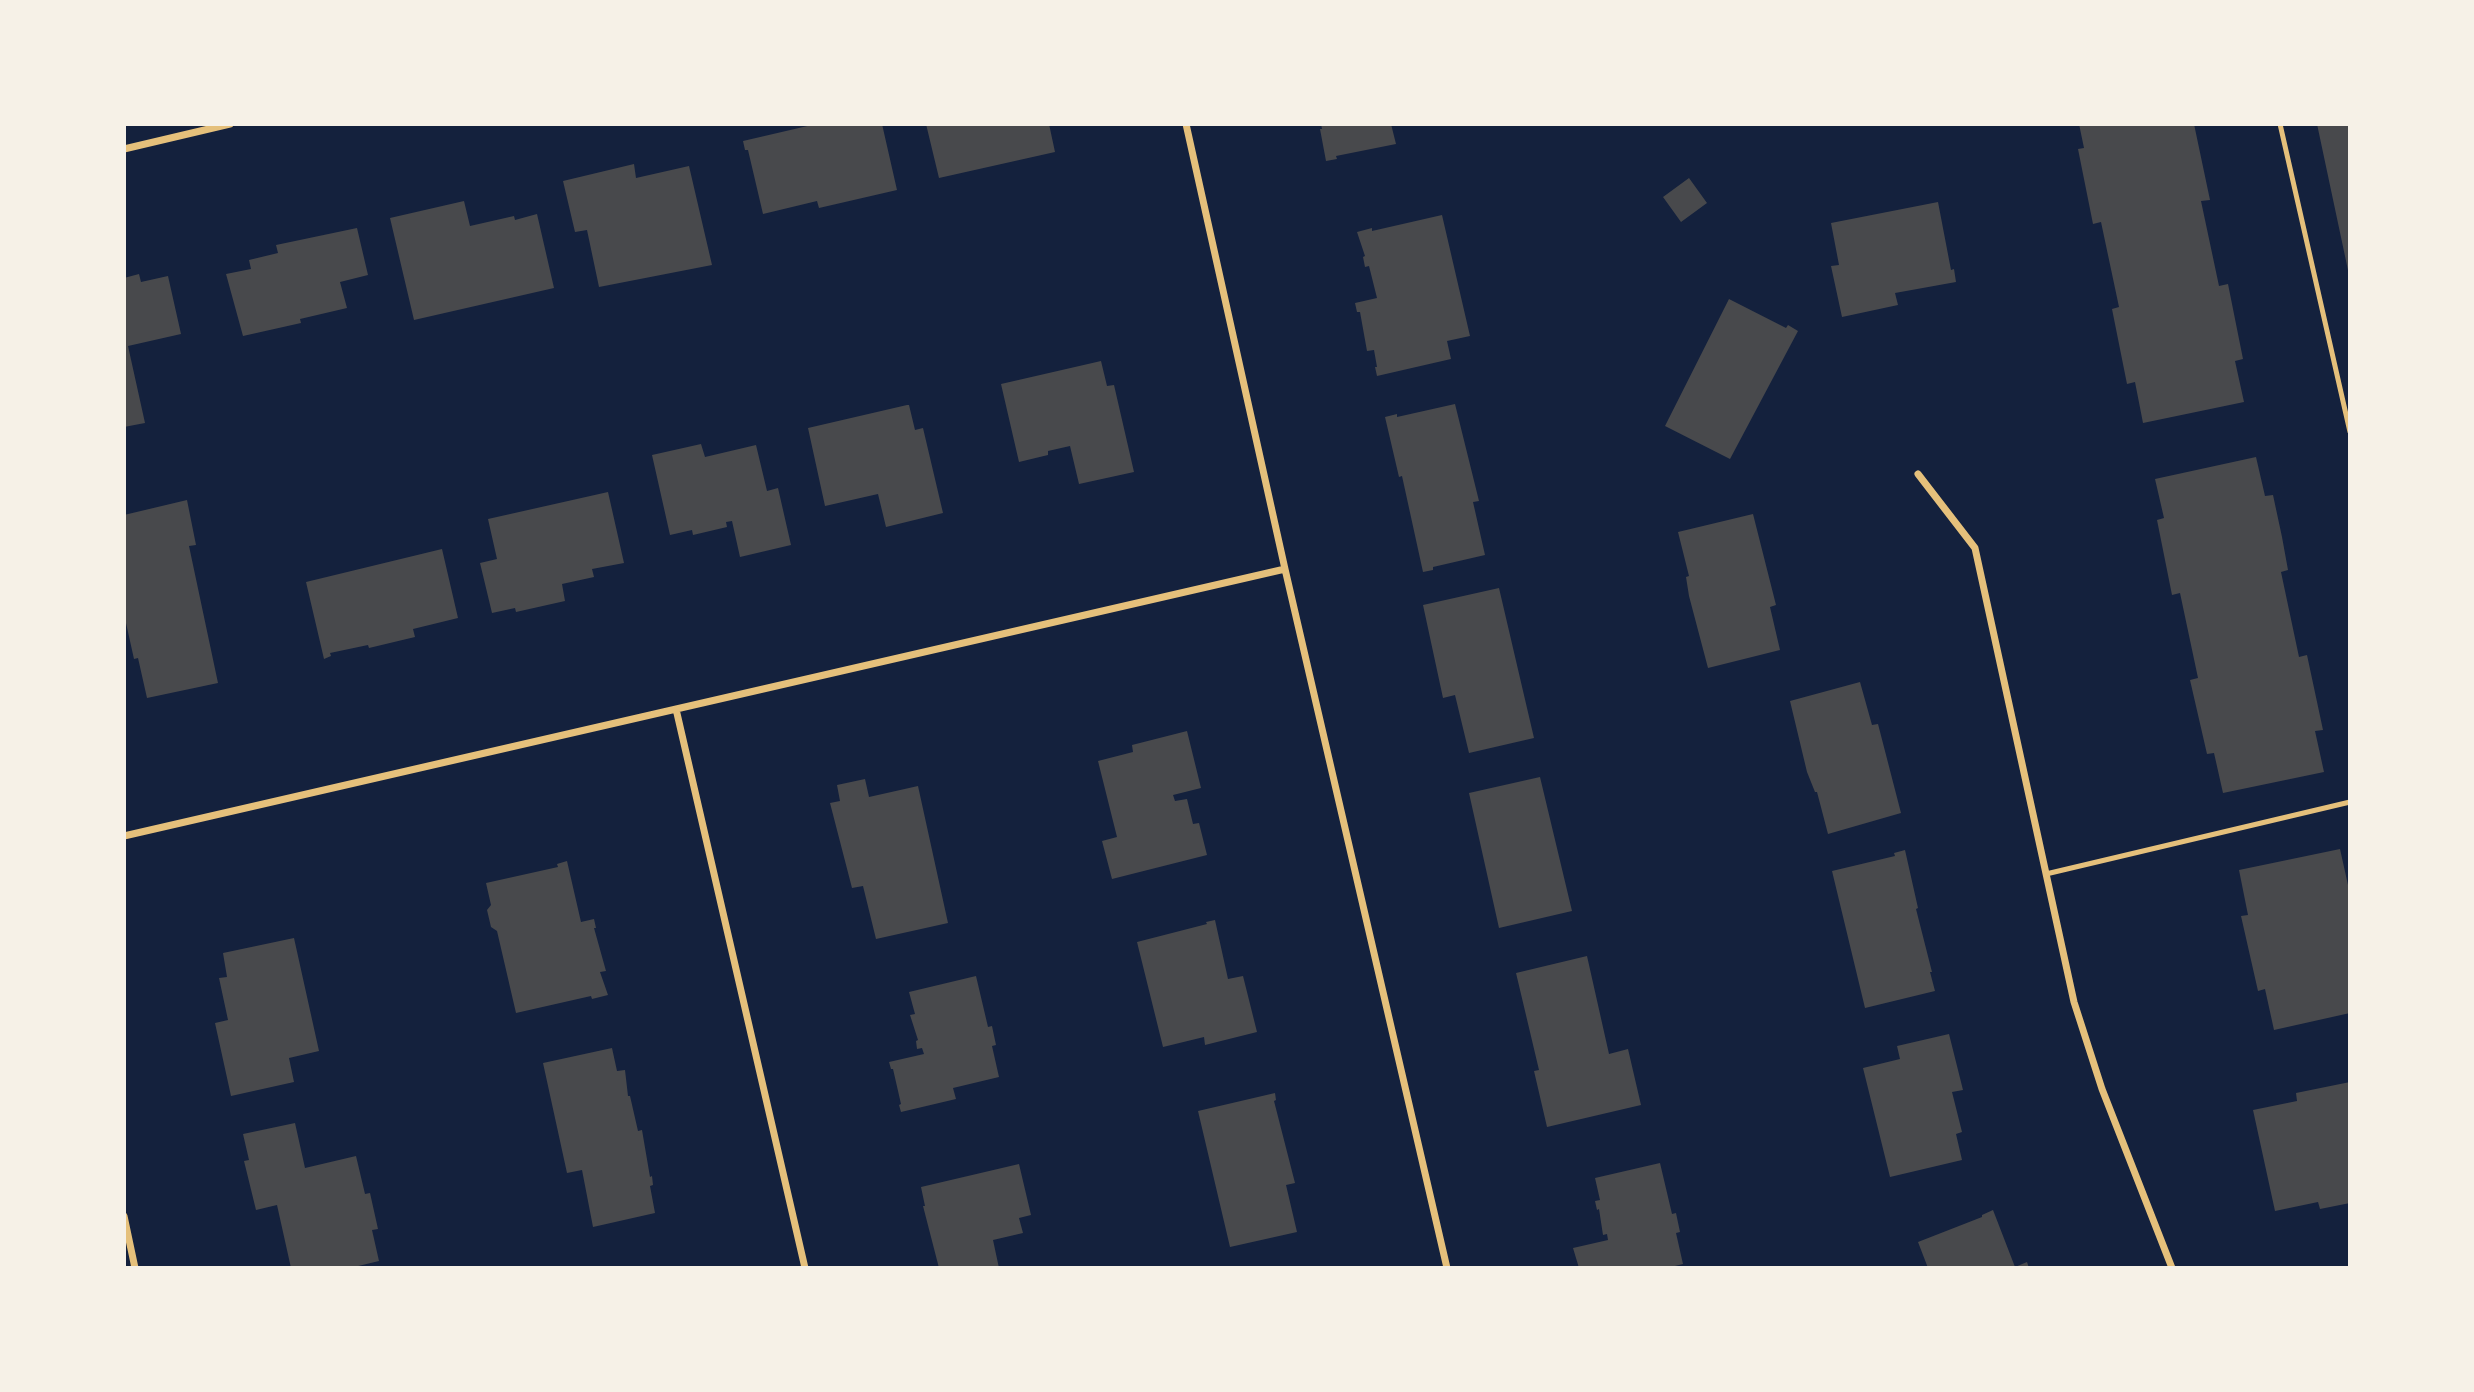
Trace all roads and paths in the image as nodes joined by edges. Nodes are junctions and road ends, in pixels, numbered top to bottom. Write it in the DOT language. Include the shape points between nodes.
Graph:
graph roads {
  1 [pos="230,124"];
  2 [pos="1186,124"];
  3 [pos="2280,124"];
  4 [pos="124,149"];
  5 [pos="2349,428"];
  6 [pos="1918,474"];
  7 [pos="1285,569"];
  8 [pos="676,709"];
  9 [pos="2350,802"];
  10 [pos="124,836"];
  11 [pos="2046,874"];
  12 [pos="124,1216"];
  13 [pos="135,1268"];
  14 [pos="805,1268"];
  15 [pos="1447,1268"];
  16 [pos="2172,1268"];
  1 -- 4 [label="street"];
  2 -- 7 [label="street"];
  3 -- 5 [label="lane"];
  6 -- 11 [label="street" via="1975,548"];
  7 -- 8 [label="street"];
  7 -- 15 [label="street"];
  8 -- 10 [label="street"];
  8 -- 14 [label="street"];
  9 -- 11 [label="lane"];
  11 -- 16 [label="street" via="2074,1002 2102,1089"];
  12 -- 13 [label="street"];
}
